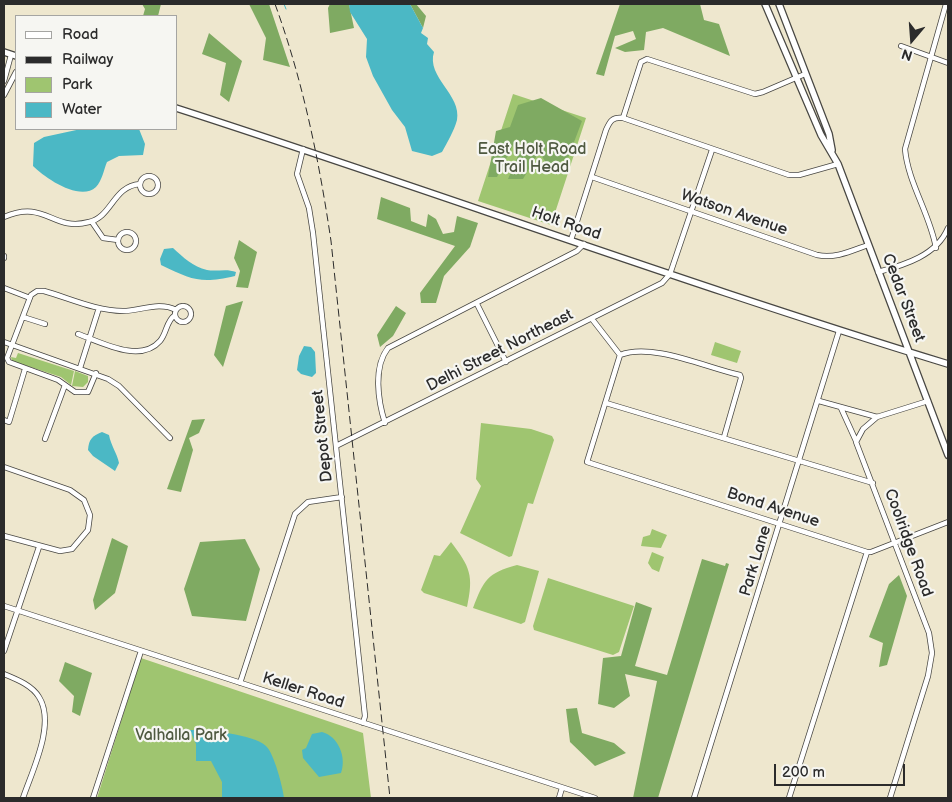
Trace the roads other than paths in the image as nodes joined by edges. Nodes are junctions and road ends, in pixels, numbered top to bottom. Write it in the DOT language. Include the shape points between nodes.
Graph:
graph roads {
  1 [pos="765,4"];
  2 [pos="778,4"];
  3 [pos="946,4"];
  4 [pos="771,18"];
  5 [pos="789,32"];
  6 [pos="902,46"];
  7 [pos="4,52"];
  8 [pos="14,56"];
  9 [pos="931,57"];
  10 [pos="948,63"];
  11 [pos="15,74"];
  12 [pos="805,74"];
  13 [pos="796,77"];
  14 [pos="4,81"];
  15 [pos="4,95"];
  16 [pos="178,109"];
  17 [pos="623,118"];
  18 [pos="303,149"];
  19 [pos="712,150"];
  20 [pos="832,152"];
  21 [pos="838,164"];
  22 [pos="592,177"];
  23 [pos="140,184"];
  24 [pos="691,212"];
  25 [pos="4,218"];
  26 [pos="92,222"];
  27 [pos="948,228"];
  28 [pos="118,240"];
  29 [pos="571,240"];
  30 [pos="584,244"];
  31 [pos="868,245"];
  32 [pos="936,248"];
  33 [pos="878,272"];
  34 [pos="670,274"];
  35 [pos="4,288"];
  36 [pos="30,298"];
  37 [pos="477,304"];
  38 [pos="99,308"];
  39 [pos="23,317"];
  40 [pos="592,319"];
  41 [pos="45,324"];
  42 [pos="839,332"];
  43 [pos="78,334"];
  44 [pos="89,338"];
  45 [pos="4,342"];
  46 [pos="12,346"];
  47 [pos="910,352"];
  48 [pos="620,355"];
  49 [pos="506,362"];
  50 [pos="948,364"];
  51 [pos="80,368"];
  52 [pos="25,369"];
  53 [pos="96,373"];
  54 [pos="65,385"];
  55 [pos="819,401"];
  56 [pos="928,401"];
  57 [pos="606,403"];
  58 [pos="841,408"];
  59 [pos="877,417"];
  60 [pos="4,420"];
  61 [pos="385,423"];
  62 [pos="724,437"];
  63 [pos="170,438"];
  64 [pos="46,439"];
  65 [pos="856,442"];
  66 [pos="338,445"];
  67 [pos="948,455"];
  68 [pos="801,461"];
  69 [pos="4,467"];
  70 [pos="873,483"];
  71 [pos="342,497"];
  72 [pos="948,522"];
  73 [pos="781,523"];
  74 [pos="4,536"];
  75 [pos="895,543"];
  76 [pos="39,547"];
  77 [pos="867,552"];
  78 [pos="4,606"];
  79 [pos="17,611"];
  80 [pos="4,651"];
  81 [pos="141,651"];
  82 [pos="4,674"];
  83 [pos="240,683"];
  84 [pos="363,724"];
  85 [pos="562,788"];
  86 [pos="23,798"];
  87 [pos="93,798"];
  88 [pos="559,798"];
  89 [pos="595,798"];
  90 [pos="694,798"];
  91 [pos="789,798"];
  92 [pos="890,798"];
  1 -- 4 [label="main road"];
  2 -- 5 [label="main road"];
  3 -- 9 [label="street"];
  4 -- 5 [label="main road" via="780,33"];
  4 -- 13 [label="main road"];
  5 -- 12 [label="main road"];
  6 -- 9 [label="street"];
  7 -- 8 [label="main road"];
  8 -- 14 [label="street"];
  9 -- 10 [label="street"];
  9 -- 32 [label="street" via="905,149"];
  11 -- 15 [label="street"];
  12 -- 13 [label="street"];
  12 -- 20 [label="main road"];
  13 -- 17 [label="street" via="755,94 647,58 641,62"];
  13 -- 20 [label="main road"];
  16 -- 18 [label="main road, Holt Road"];
  17 -- 19 [label="street"];
  17 -- 22 [label="street" via="610,122"];
  18 -- 29 [label="main road, Holt Road"];
  18 -- 66 [label="street, Depot Street" via="297,174 311,218"];
  19 -- 21 [label="street" via="789,175"];
  19 -- 24 [label="street"];
  20 -- 21 [label="main road, Cedar Street"];
  21 -- 31 [label="main road, Cedar Street"];
  22 -- 24 [label="street, Watson Avenue"];
  22 -- 29 [label="street"];
  23 -- 26 [label="street" via="125,188"];
  24 -- 31 [label="street, Watson Avenue" via="823,257 841,255"];
  24 -- 34 [label="street"];
  25 -- 26 [label="street" via="29,210 65,224"];
  26 -- 28 [label="street" via="102,238"];
  27 -- 32 [label="street"];
  29 -- 30 [label="main road, Holt Road"];
  30 -- 34 [label="main road, Holt Road"];
  30 -- 37 [label="street" via="577,251"];
  31 -- 33 [label="main road, Cedar Street"];
  32 -- 33 [label="street"];
  33 -- 47 [label="main road, Cedar Street"];
  34 -- 40 [label="street, Delhi Street Northeast" via="662,283"];
  34 -- 42 [label="main road, Holt Road"];
  35 -- 36 [label="street"];
  36 -- 38 [label="street" via="37,291 44,291"];
  36 -- 39 [label="street"];
  37 -- 49 [label="street"];
  37 -- 61 [label="street" via="388,348 380,363 380,401"];
  38 -- 44 [label="street"];
  38 -- 44 [label="street" via="122,311 164,306 176,313 159,342 143,351 133,352"];
  39 -- 41 [label="street"];
  39 -- 46 [label="street"];
  40 -- 48 [label="street"];
  40 -- 49 [label="street, Delhi Street Northeast"];
  42 -- 47 [label="main road, Holt Road"];
  42 -- 55 [label="street, Park Lane"];
  43 -- 44 [label="street"];
  44 -- 51 [label="street"];
  45 -- 46 [label="street"];
  46 -- 51 [label="street"];
  46 -- 52 [label="street" via="7,360"];
  47 -- 50 [label="main road, Holt Road"];
  47 -- 56 [label="main road, Cedar Street"];
  48 -- 57 [label="street"];
  48 -- 62 [label="street" via="635,351 655,353 740,375"];
  49 -- 61 [label="street, Delhi Street Northeast"];
  51 -- 53 [label="street"];
  52 -- 54 [label="street"];
  52 -- 60 [label="street" via="9,422"];
  53 -- 54 [label="street" via="88,392 75,392"];
  53 -- 63 [label="street" via="119,386"];
  54 -- 64 [label="street"];
  55 -- 58 [label="street"];
  55 -- 68 [label="street, Park Lane"];
  56 -- 59 [label="street"];
  56 -- 67 [label="main road, Cedar Street"];
  57 -- 62 [label="street"];
  57 -- 73 [label="street, Bond Avenue" via="588,462"];
  58 -- 59 [label="street"];
  58 -- 65 [label="street, Coolridge Road"];
  59 -- 65 [label="street" via="862,429"];
  61 -- 66 [label="street, Delhi Street Northeast"];
  62 -- 68 [label="street"];
  65 -- 70 [label="street, Coolridge Road"];
  66 -- 71 [label="street, Depot Street"];
  68 -- 70 [label="street"];
  68 -- 73 [label="street, Park Lane"];
  69 -- 76 [label="street" via="70,490 84,500 90,515 88,530 81,541 72,549 60,551"];
  70 -- 75 [label="street, Coolridge Road"];
  71 -- 83 [label="street" via="308,502 295,514"];
  71 -- 84 [label="street, Depot Street" via="365,716"];
  72 -- 75 [label="street"];
  73 -- 77 [label="street, Bond Avenue"];
  73 -- 90 [label="street, Park Lane"];
  74 -- 76 [label="street"];
  75 -- 77 [label="street"];
  75 -- 92 [label="street, Coolridge Road" via="929,633 932,653 928,676"];
  76 -- 79 [label="street"];
  77 -- 91 [label="street"];
  78 -- 79 [label="street, Keller Road"];
  79 -- 80 [label="street"];
  79 -- 81 [label="street, Keller Road"];
  81 -- 83 [label="street, Keller Road"];
  81 -- 87 [label="street"];
  82 -- 86 [label="street" via="33,690 40,698 46,721"];
  83 -- 84 [label="street, Keller Road"];
  84 -- 85 [label="street, Keller Road"];
  85 -- 88 [label="street"];
  85 -- 89 [label="street, Keller Road"];
}
